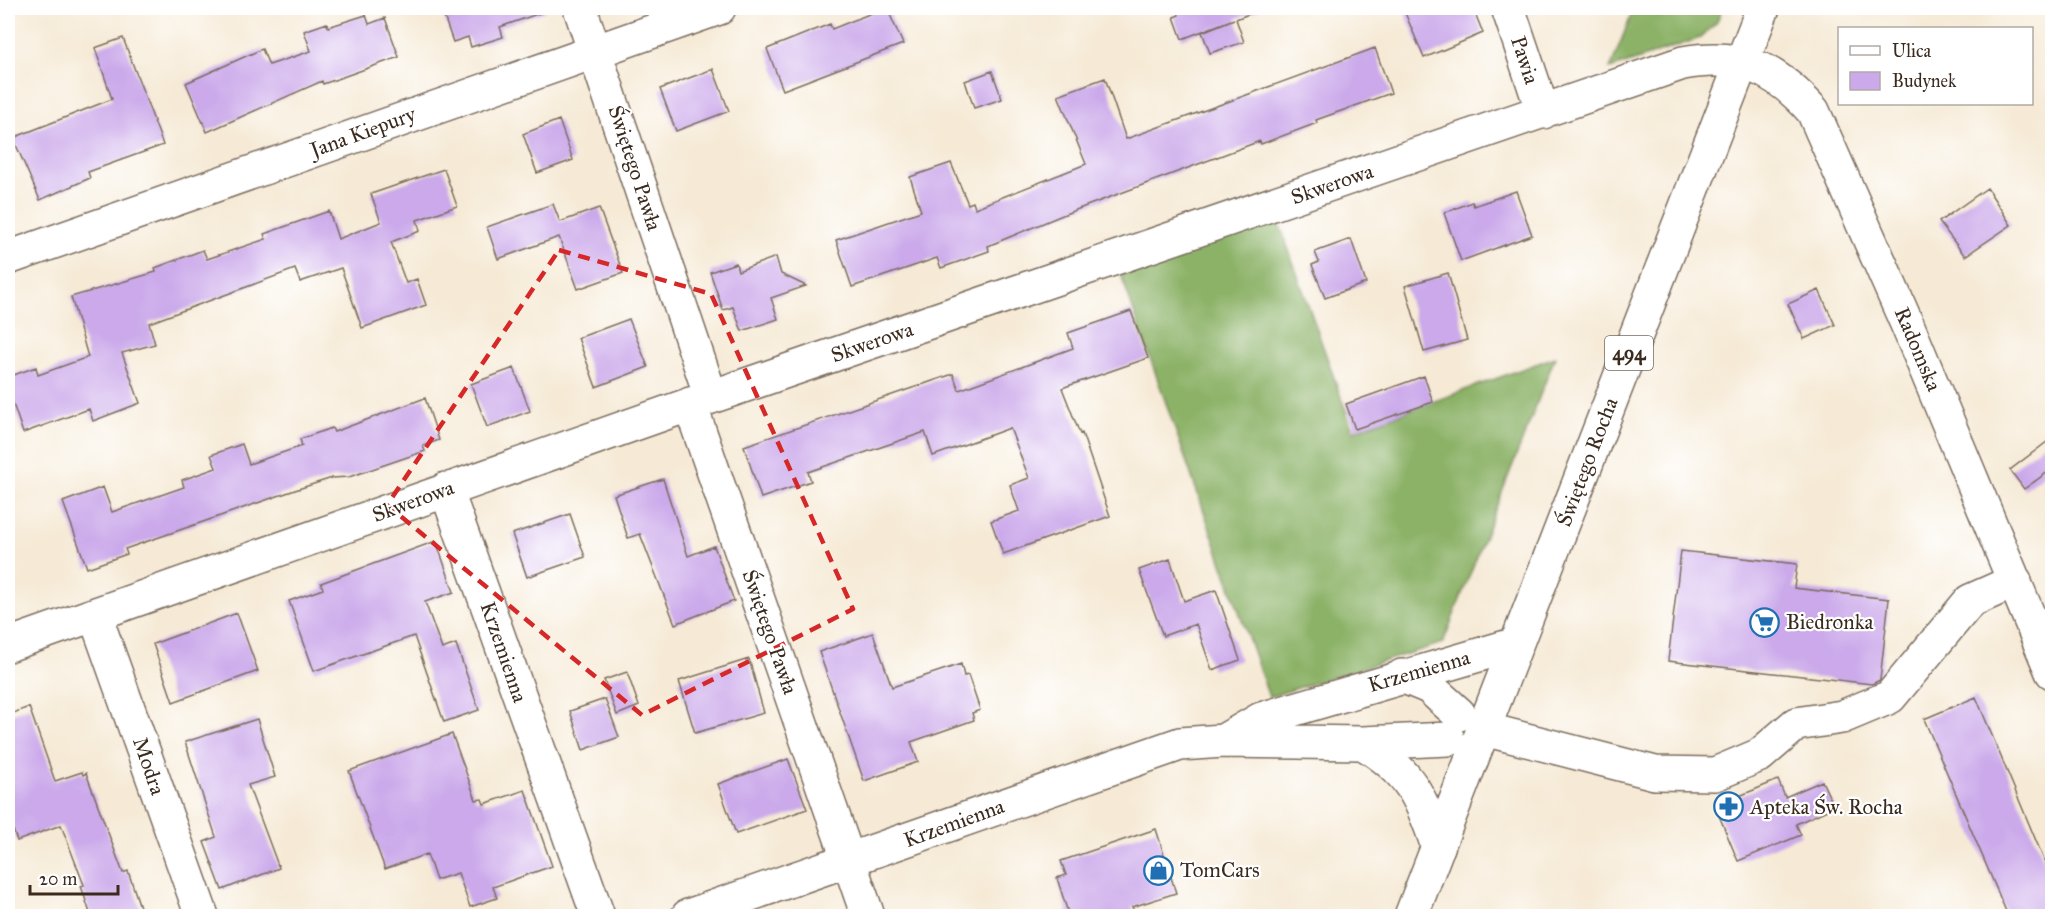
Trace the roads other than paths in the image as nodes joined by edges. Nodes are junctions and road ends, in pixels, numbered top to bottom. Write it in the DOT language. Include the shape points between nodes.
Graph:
graph roads {
  1 [pos="580,8"];
  2 [pos="719,8"];
  3 [pos="1508,8"];
  4 [pos="1763,8"];
  5 [pos="595,49"];
  6 [pos="1742,60"];
  7 [pos="1543,112"];
  8 [pos="8,258"];
  9 [pos="701,400"];
  10 [pos="446,489"];
  11 [pos="2014,580"];
  12 [pos="95,615"];
  13 [pos="8,645"];
  14 [pos="1516,645"];
  15 [pos="2052,672"];
  16 [pos="1402,676"];
  17 [pos="1464,727"];
  18 [pos="1223,741"];
  19 [pos="1363,743"];
  20 [pos="1438,847"];
  21 [pos="850,859"];
  22 [pos="202,916"];
  23 [pos="598,916"];
  24 [pos="688,916"];
  25 [pos="868,916"];
  26 [pos="1411,916"];
  1 -- 5 [label="street, Świętego Pawła"];
  2 -- 5 [label="street, Jana Kiepury"];
  3 -- 7 [label="street, Pawia"];
  4 -- 6 [label="street, Świętego Rocha / 494"];
  5 -- 8 [label="street, Jana Kiepury"];
  5 -- 9 [label="street, Świętego Pawła"];
  6 -- 7 [label="street, Skwerowa" via="1711,58 1683,63"];
  6 -- 11 [label="street, Radomska" via="1793,88 1813,111"];
  6 -- 14 [label="street, Świętego Rocha / 494"];
  7 -- 9 [label="street, Skwerowa"];
  9 -- 10 [label="street, Skwerowa"];
  9 -- 21 [label="street, Świętego Pawła"];
  10 -- 12 [label="street, Skwerowa"];
  10 -- 23 [label="street, Krzemienna"];
  11 -- 15 [label="street, Radomska"];
  11 -- 17 [label="street" via="1970,601 1890,697 1842,717 1796,724 1760,755 1715,774 1655,772"];
  12 -- 13 [label="street, Skwerowa"];
  12 -- 22 [label="street, Modra"];
  14 -- 16 [label="street, Krzemienna"];
  14 -- 17 [label="street, Świętego Rocha / 494"];
  16 -- 17 [label="street" via="1429,687"];
  16 -- 18 [label="street, Krzemienna" via="1261,718"];
  17 -- 19 [label="street, Krzemienna"];
  17 -- 20 [label="street, Świętego Rocha / 494"];
  18 -- 19 [label="street, Krzemienna"];
  18 -- 21 [label="street, Krzemienna" via="1180,744"];
  19 -- 20 [label="street" via="1388,758 1409,781"];
  20 -- 26 [label="street, Świętego Rocha / 494"];
  21 -- 24 [label="street, Krzemienna"];
  21 -- 25 [label="street, Świętego Pawła"];
}
